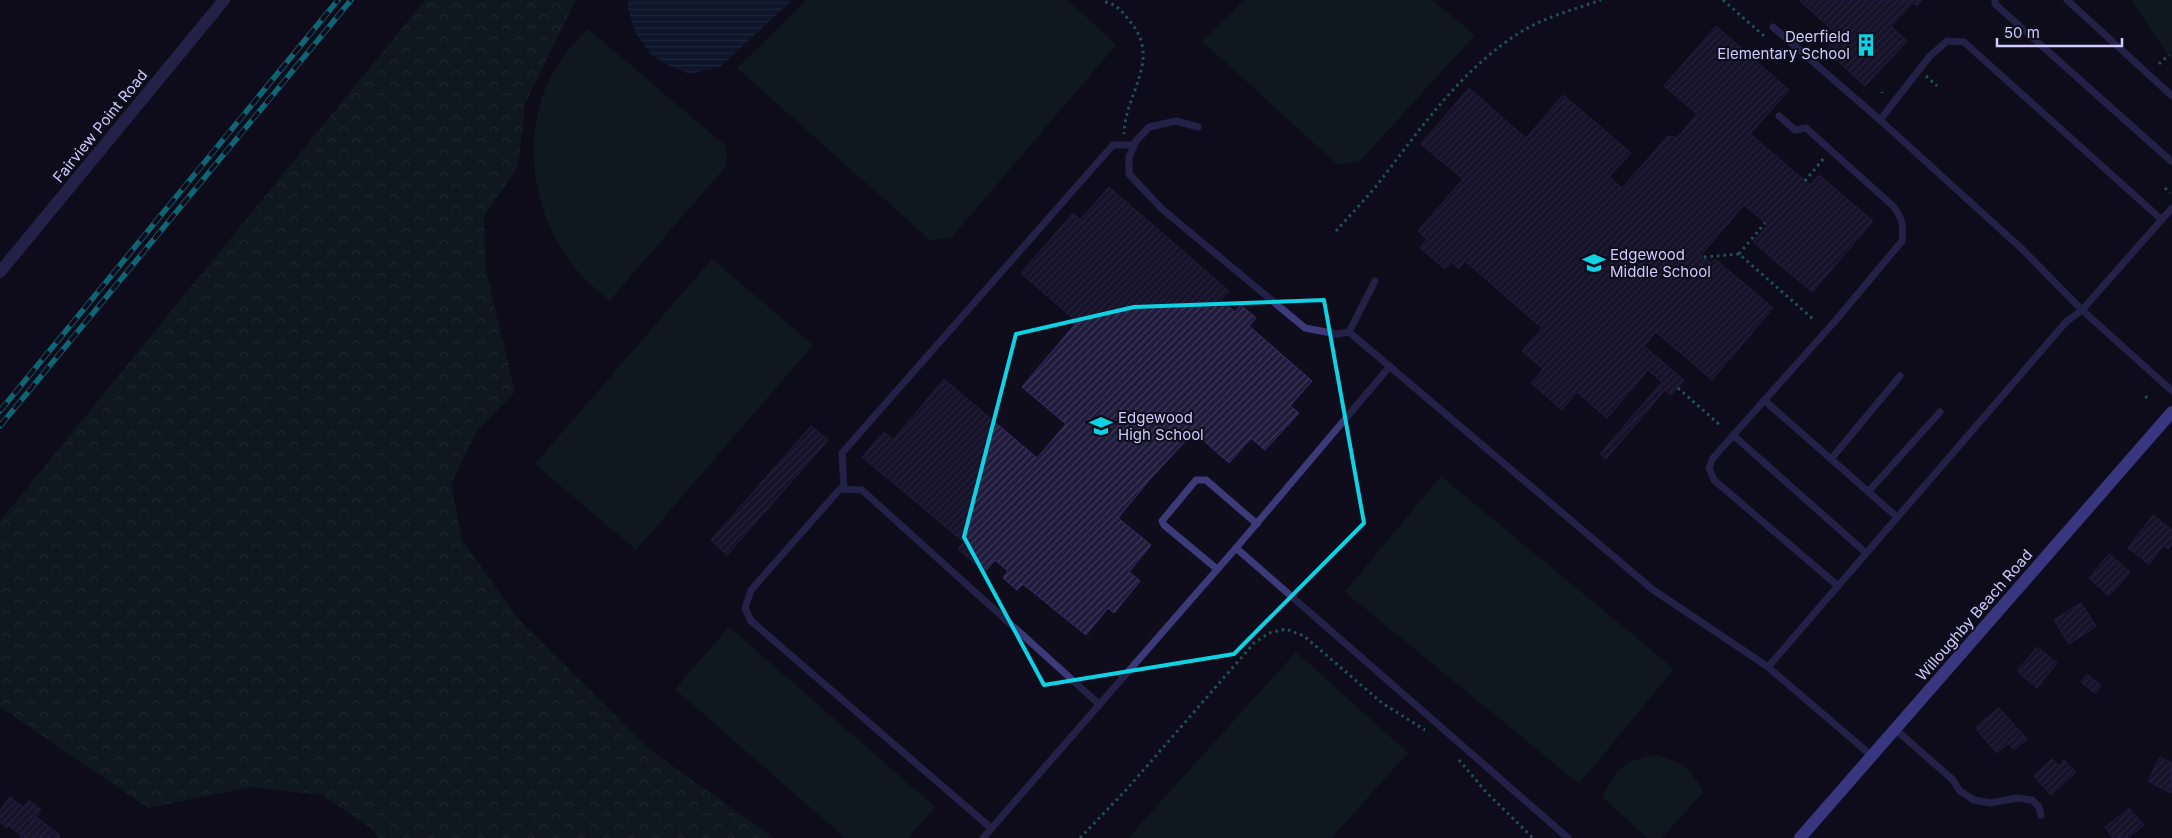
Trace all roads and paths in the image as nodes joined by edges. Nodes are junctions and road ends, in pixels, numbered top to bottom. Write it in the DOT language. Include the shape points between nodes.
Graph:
graph roads {
  1 [pos="224,0"];
  2 [pos="1601,0"];
  3 [pos="1995,0"];
  4 [pos="2067,0"];
  5 [pos="1105,2"];
  6 [pos="1773,27"];
  7 [pos="2169,55"];
  8 [pos="2159,64"];
  9 [pos="2172,96"];
  10 [pos="1779,116"];
  11 [pos="1880,120"];
  12 [pos="1198,127"];
  13 [pos="1124,145"];
  14 [pos="1134,145"];
  15 [pos="1831,150"];
  16 [pos="2172,162"];
  17 [pos="1805,181"];
  18 [pos="2165,188"];
  19 [pos="2170,193"];
  20 [pos="2172,208"];
  21 [pos="2162,220"];
  22 [pos="1765,223"];
  23 [pos="1336,231"];
  24 [pos="1739,254"];
  25 [pos="1704,257"];
  26 [pos="0,272"];
  27 [pos="1375,281"];
  28 [pos="2082,310"];
  29 [pos="1813,319"];
  30 [pos="1349,332"];
  31 [pos="1390,366"];
  32 [pos="1900,376"];
  33 [pos="1678,388"];
  34 [pos="2172,391"];
  35 [pos="1764,400"];
  36 [pos="1940,412"];
  37 [pos="2172,412"];
  38 [pos="1721,426"];
  39 [pos="1733,435"];
  40 [pos="1831,459"];
  41 [pos="844,489"];
  42 [pos="1868,492"];
  43 [pos="1897,518"];
  44 [pos="1257,524"];
  45 [pos="1236,548"];
  46 [pos="1866,553"];
  47 [pos="1217,569"];
  48 [pos="1838,586"];
  49 [pos="1768,667"];
  50 [pos="1099,704"];
  51 [pos="1895,729"];
  52 [pos="1431,736"];
  53 [pos="1453,755"];
  54 [pos="1872,756"];
  55 [pos="2041,815"];
  56 [pos="991,828"];
  57 [pos="982,838"];
  58 [pos="1080,838"];
  59 [pos="1533,838"];
  60 [pos="1568,838"];
  61 [pos="1800,838"];
  1 -- 26 [label="street, Fairview Point Road"];
  2 -- 23 [label="path" via="1518,33 1477,64"];
  3 -- 16 [label="lane" via="1995,4"];
  4 -- 9 [label="lane"];
  5 -- 13 [label="path" via="1114,3 1134,25 1144,48 1144,66 1124,119"];
  6 -- 11 [label="lane"];
  7 -- 8 [label="path"];
  10 -- 15 [label="lane" via="1795,130 1806,128"];
  11 -- 21 [label="lane" via="1928,57 1946,41 1964,42"];
  11 -- 28 [label="lane" via="2022,249"];
  12 -- 14 [label="lane" via="1176,121 1149,127"];
  13 -- 14 [label="lane"];
  13 -- 41 [label="lane" via="1113,145 842,453"];
  14 -- 30 [label="lane" via="1129,157 1129,174 1162,209 1305,328 1337,334"];
  15 -- 17 [label="path"];
  15 -- 35 [label="lane" via="1893,206 1902,218 1902,241"];
  18 -- 19 [label="path"];
  20 -- 21 [label="lane"];
  21 -- 28 [label="lane"];
  22 -- 24 [label="path"];
  24 -- 25 [label="path"];
  24 -- 29 [label="path"];
  27 -- 30 [label="lane"];
  28 -- 34 [label="lane"];
  28 -- 43 [label="lane" via="2066,322"];
  30 -- 31 [label="lane"];
  31 -- 44 [label="lane"];
  31 -- 49 [label="lane" via="1652,589"];
  32 -- 40 [label="lane"];
  33 -- 38 [label="path"];
  35 -- 39 [label="lane"];
  35 -- 40 [label="lane"];
  36 -- 42 [label="lane"];
  37 -- 51 [label="street, Willoughby Beach Road"];
  39 -- 46 [label="lane"];
  39 -- 48 [label="lane" via="1713,458 1709,468 1714,480"];
  40 -- 42 [label="lane"];
  41 -- 50 [label="lane" via="862,490"];
  41 -- 56 [label="lane" via="840,489 751,590 745,608 751,621"];
  42 -- 43 [label="lane"];
  43 -- 46 [label="lane"];
  44 -- 45 [label="lane"];
  44 -- 47 [label="lane" via="1206,480 1196,480 1162,521"];
  45 -- 47 [label="lane"];
  45 -- 60 [label="lane"];
  46 -- 48 [label="lane"];
  47 -- 50 [label="lane"];
  48 -- 49 [label="lane"];
  49 -- 54 [label="lane"];
  50 -- 56 [label="lane"];
  51 -- 54 [label="street, Willoughby Beach Road"];
  51 -- 55 [label="lane" via="1974,800 1990,803 2016,798 2032,800"];
  52 -- 58 [label="path" via="1382,703 1304,636 1286,629 1269,633 1254,643 1128,789"];
  53 -- 59 [label="path"];
  54 -- 61 [label="street, Willoughby Beach Road"];
  56 -- 57 [label="lane"];
}
